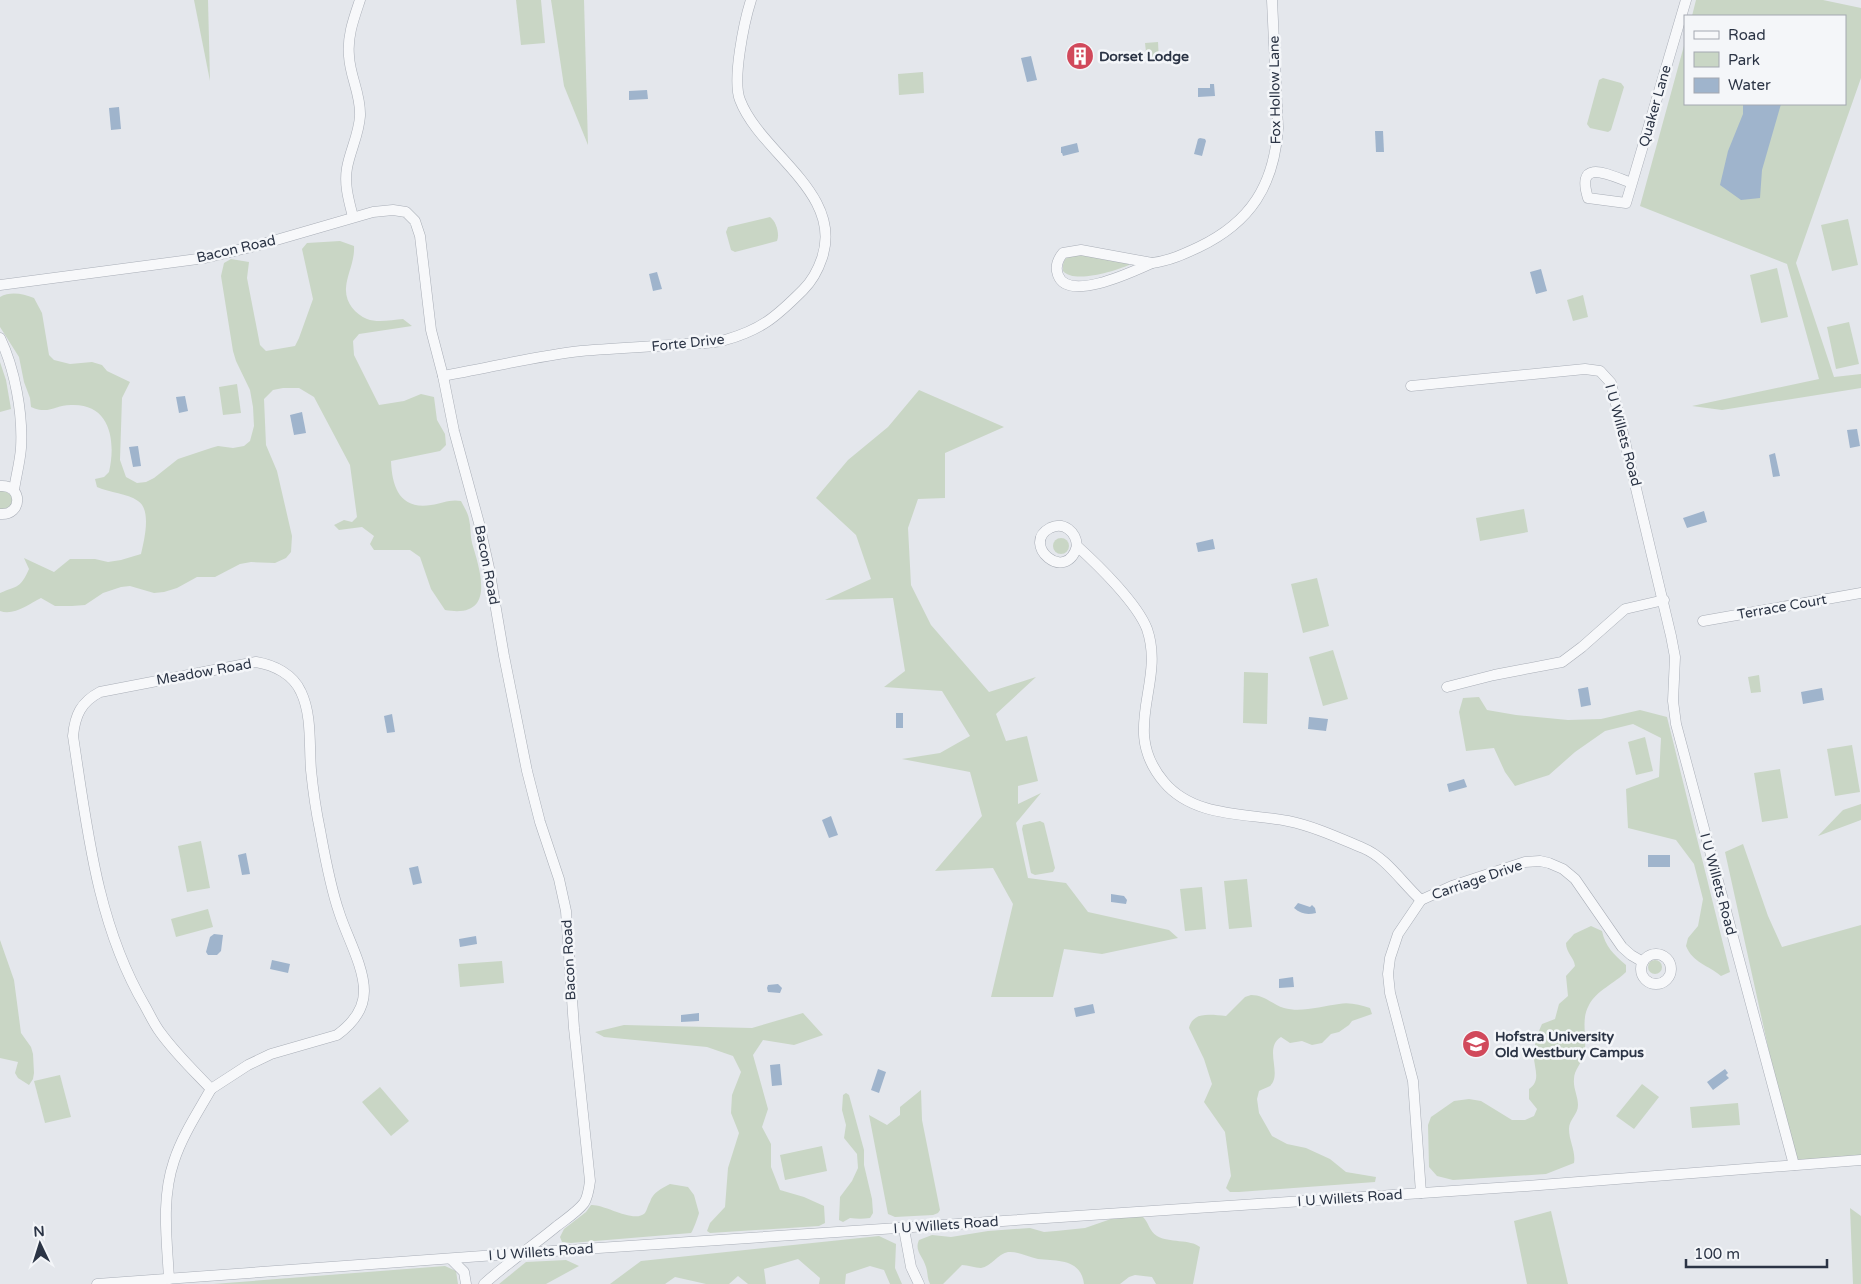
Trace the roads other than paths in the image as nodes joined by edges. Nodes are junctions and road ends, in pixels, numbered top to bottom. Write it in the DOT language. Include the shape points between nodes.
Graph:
graph roads {
  1 [pos="360,0"];
  2 [pos="751,0"];
  3 [pos="1272,0"];
  4 [pos="1686,0"];
  5 [pos="1632,183"];
  6 [pos="353,217"];
  7 [pos="1152,263"];
  8 [pos="0,285"];
  9 [pos="0,338"];
  10 [pos="444,376"];
  11 [pos="1411,386"];
  12 [pos="0,486"];
  13 [pos="14,490"];
  14 [pos="0,514"];
  15 [pos="1077,546"];
  16 [pos="1861,594"];
  17 [pos="1664,600"];
  18 [pos="1703,621"];
  19 [pos="1447,687"];
  20 [pos="1421,900"];
  21 [pos="1643,962"];
  22 [pos="211,1089"];
  23 [pos="1861,1160"];
  24 [pos="1794,1165"];
  25 [pos="1421,1193"];
  26 [pos="904,1229"];
  27 [pos="522,1253"];
  28 [pos="451,1259"];
  29 [pos="169,1279"];
  30 [pos="97,1284"];
  31 [pos="466,1284"];
  32 [pos="484,1284"];
  33 [pos="919,1284"];
  1 -- 6 [label="street" via="348,42 348,57 359,94 360,116 346,169 346,188"];
  2 -- 10 [label="street, Forte Drive" via="738,73 738,94 744,110 820,209 825,250 808,286 761,327 721,341 579,352"];
  3 -- 7 [label="street, Fox Hollow Lane" via="1277,145 1260,197 1240,220 1215,239 1165,262"];
  4 -- 5 [label="street, Quaker Lane"];
  5 -- 5 [label="street, Quaker Lane" via="1626,203 1588,198 1584,184 1588,174 1598,171"];
  6 -- 8 [label="street, Bacon Road" via="205,258"];
  6 -- 10 [label="street, Bacon Road" via="393,210 406,212 415,221 420,236 431,330"];
  7 -- 7 [label="street, Fox Hollow Lane" via="1081,250 1063,253 1057,269 1063,283 1081,286 1114,279"];
  9 -- 13 [label="street" via="10,364 19,411 20,450"];
  10 -- 27 [label="street, Bacon Road" via="454,431 489,568 527,771 566,911 570,984 587,1141 590,1181 585,1202"];
  11 -- 17 [label="street, I U Willets Road" via="1575,369 1605,374 1613,389"];
  12 -- 13 [label="street"];
  13 -- 14 [label="street" via="18,498 16,506 10,513"];
  15 -- 20 [label="street" via="1131,603 1147,630 1152,658 1144,711 1144,739 1152,762 1166,784 1184,799 1204,808 1289,821 1364,848 1386,864"];
  16 -- 18 [label="street, Terrace Court"];
  17 -- 19 [label="street" via="1625,609 1562,662"];
  17 -- 24 [label="street, I U Willets Road" via="1674,657 1673,710 1676,724"];
  20 -- 21 [label="street, Carriage Drive" via="1452,886 1525,862 1549,863 1575,879 1622,947"];
  20 -- 25 [label="street, Carriage Drive" via="1398,934 1388,974 1413,1081"];
  22 -- 22 [label="street, Meadow Road" via="272,1054 337,1035 358,1013 363,996 361,973 338,910 320,829 311,773 307,709 302,692 294,680 278,669 256,662 100,692 81,706 74,723 73,736 90,845 118,951 160,1031"];
  22 -- 29 [label="street, Meadow Road" via="181,1143 169,1178 165,1206"];
  23 -- 24 [label="street, I U Willets Road"];
  24 -- 25 [label="street, I U Willets Road"];
  25 -- 26 [label="street, I U Willets Road"];
  26 -- 27 [label="street, I U Willets Road"];
  26 -- 33 [label="street"];
  27 -- 28 [label="street, I U Willets Road"];
  27 -- 32 [label="street, Bacon Road"];
  28 -- 29 [label="street, I U Willets Road"];
  28 -- 31 [label="street" via="461,1267"];
  29 -- 30 [label="street, I U Willets Road"];
}
